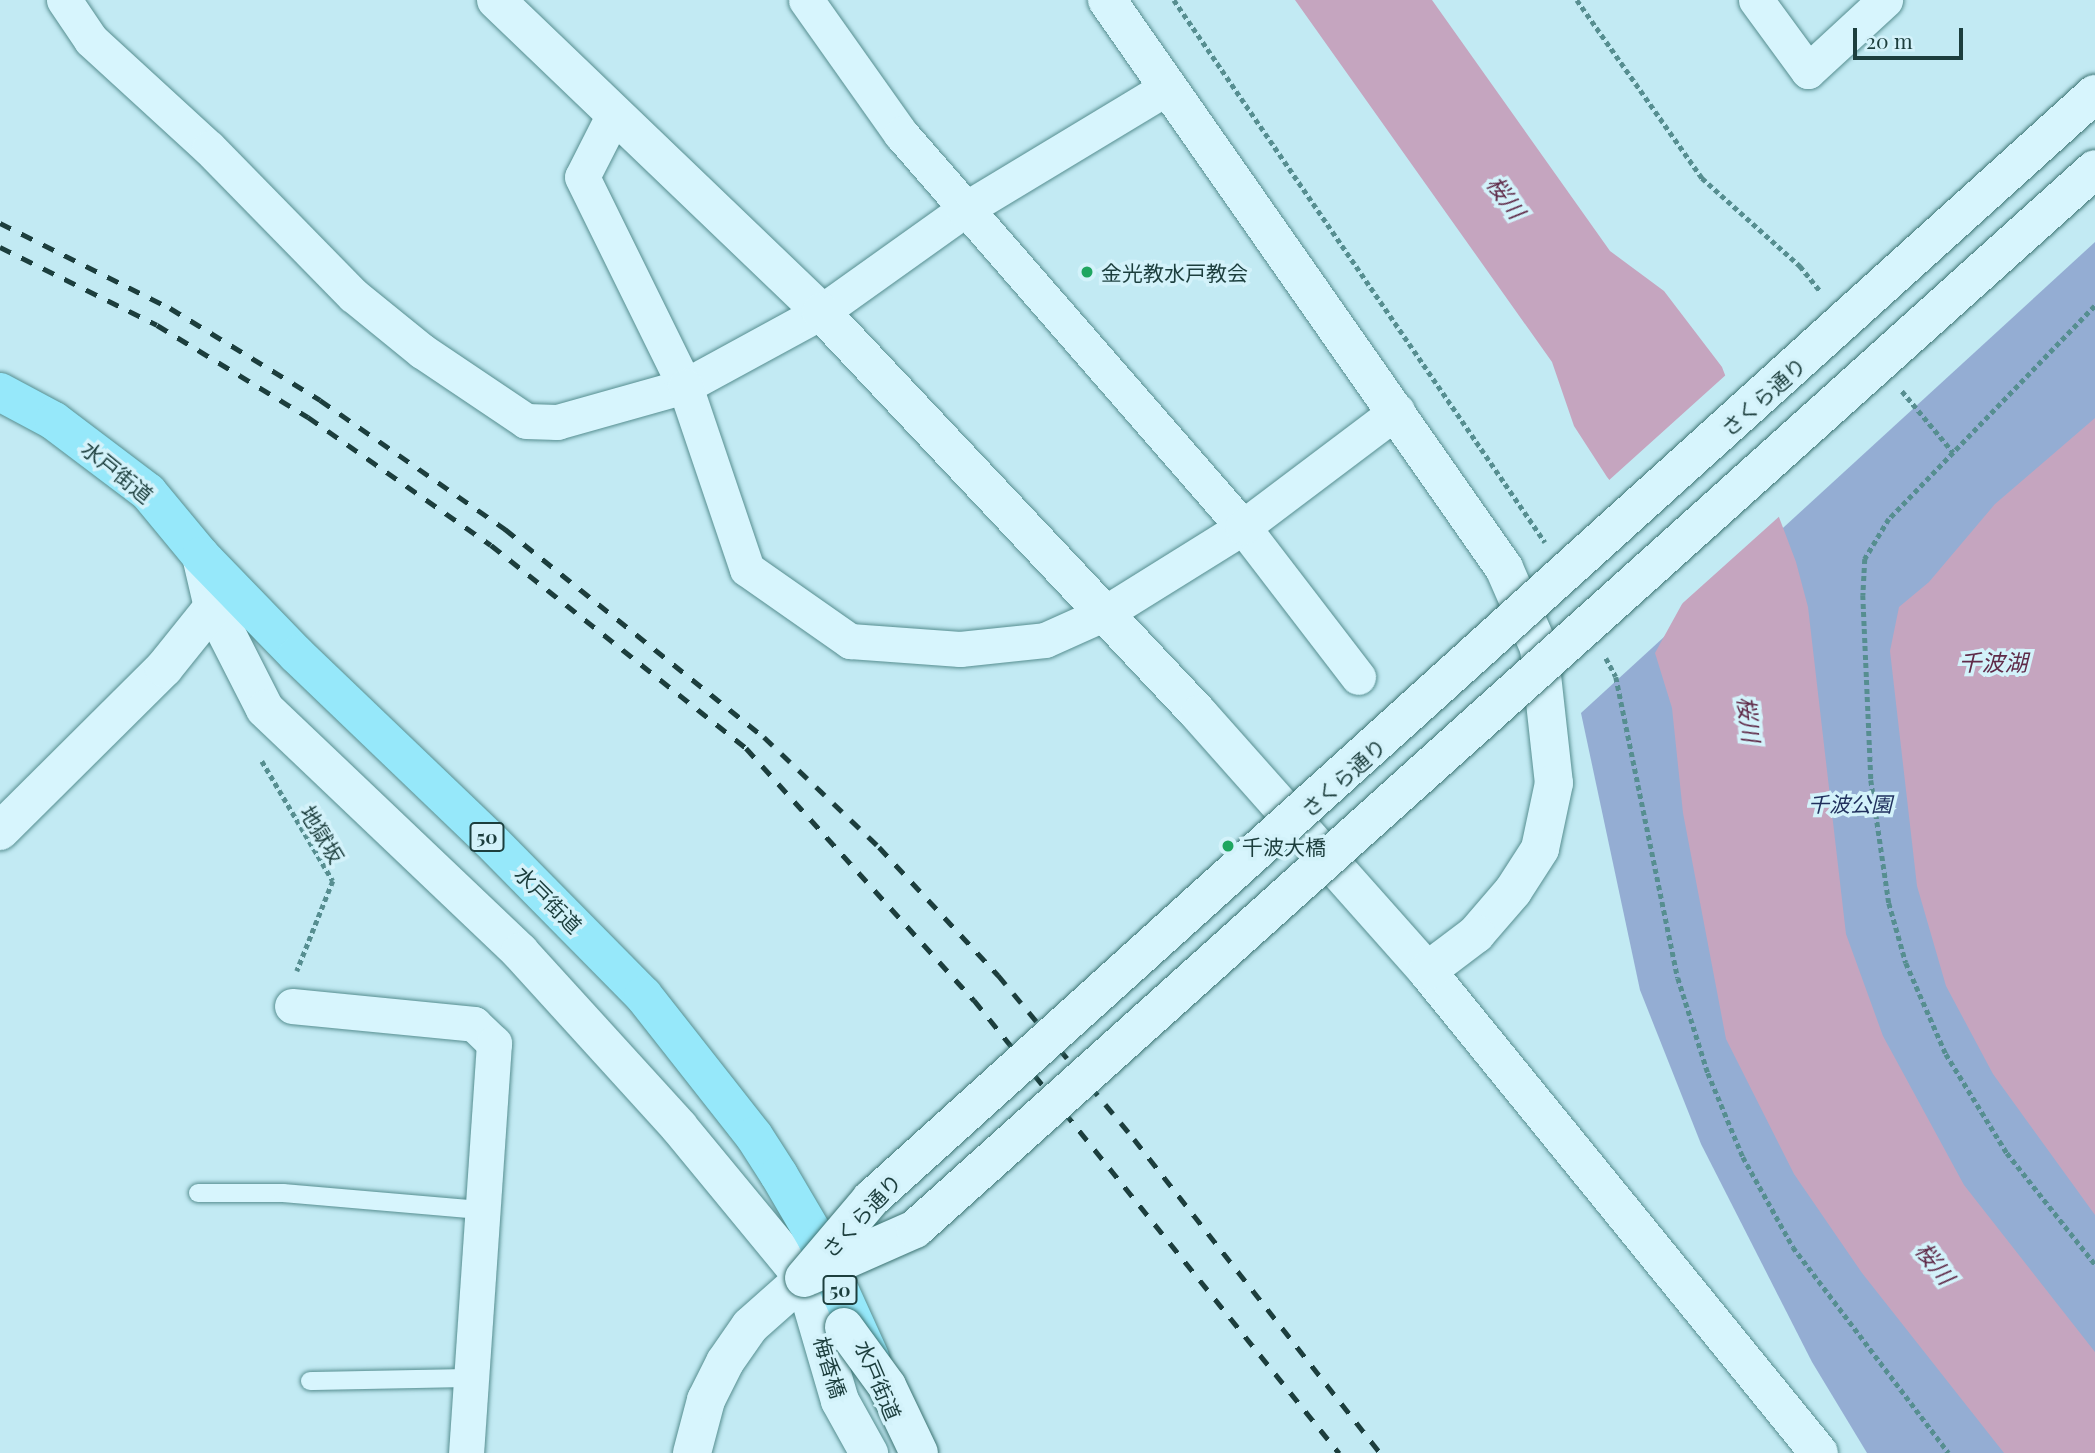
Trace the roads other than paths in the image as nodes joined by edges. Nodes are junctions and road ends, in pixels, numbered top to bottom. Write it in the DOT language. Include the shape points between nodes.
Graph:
graph roads {
  1 [pos="64,0"];
  2 [pos="496,0"];
  3 [pos="806,0"];
  4 [pos="1107,0"];
  5 [pos="1756,0"];
  6 [pos="1885,0"];
  7 [pos="1168,87"];
  8 [pos="2095,94"];
  9 [pos="613,116"];
  10 [pos="2095,169"];
  11 [pos="964,210"];
  12 [pos="821,312"];
  13 [pos="685,386"];
  14 [pos="0,393"];
  15 [pos="1397,411"];
  16 [pos="1243,527"];
  17 [pos="201,556"];
  18 [pos="213,607"];
  19 [pos="1105,613"];
  20 [pos="1357,677"];
  21 [pos="0,831"];
  22 [pos="1427,971"];
  23 [pos="292,1006"];
  24 [pos="198,1193"];
  25 [pos="483,1210"];
  26 [pos="790,1289"];
  27 [pos="471,1378"];
  28 [pos="310,1381"];
  29 [pos="467,1453"];
  30 [pos="692,1453"];
  31 [pos="869,1453"];
  32 [pos="910,1453"];
  33 [pos="919,1453"];
  34 [pos="1819,1453"];
  1 -- 13 [label="street" via="91,40 209,148 353,295 492,401 526,421 557,422"];
  2 -- 9 [label="street"];
  3 -- 11 [label="street" via="901,134"];
  4 -- 7 [label="street"];
  5 -- 6 [label="street" via="1808,71"];
  7 -- 11 [label="street"];
  7 -- 15 [label="street"];
  8 -- 26 [label="street, さくら通り, bridge" via="871,1199"];
  9 -- 12 [label="street"];
  9 -- 13 [label="street" via="582,177"];
  10 -- 26 [label="street, さくら通り, bridge" via="906,1236"];
  11 -- 12 [label="street"];
  11 -- 16 [label="street"];
  12 -- 13 [label="street"];
  12 -- 19 [label="street"];
  13 -- 19 [label="street" via="747,569 850,641 960,649 1045,640"];
  14 -- 17 [label="main road, 水戸街道 / 50" via="54,421 134,479"];
  15 -- 16 [label="street"];
  15 -- 22 [label="street" via="1504,568 1539,648 1554,783 1540,849 1513,891 1476,934"];
  16 -- 19 [label="street"];
  16 -- 20 [label="street"];
  17 -- 18 [label="street"];
  17 -- 32 [label="main road, 水戸街道 / 50" via="575,925 688,1050 754,1136 816,1237"];
  18 -- 21 [label="street" via="164,668"];
  18 -- 26 [label="street" via="265,709 520,952 759,1223"];
  19 -- 22 [label="street"];
  22 -- 34 [label="street"];
  23 -- 25 [label="street" via="474,1024 494,1044"];
  24 -- 25 [label="lane" via="283,1193"];
  25 -- 27 [label="street"];
  26 -- 30 [label="street" via="725,1362 706,1400"];
  26 -- 31 [label="street, 梅香橋" via="840,1401"];
  26 -- 33 [label="street, 梅香橋, bridge" via="887,1386"];
  27 -- 28 [label="lane"];
  27 -- 29 [label="street"];
}
